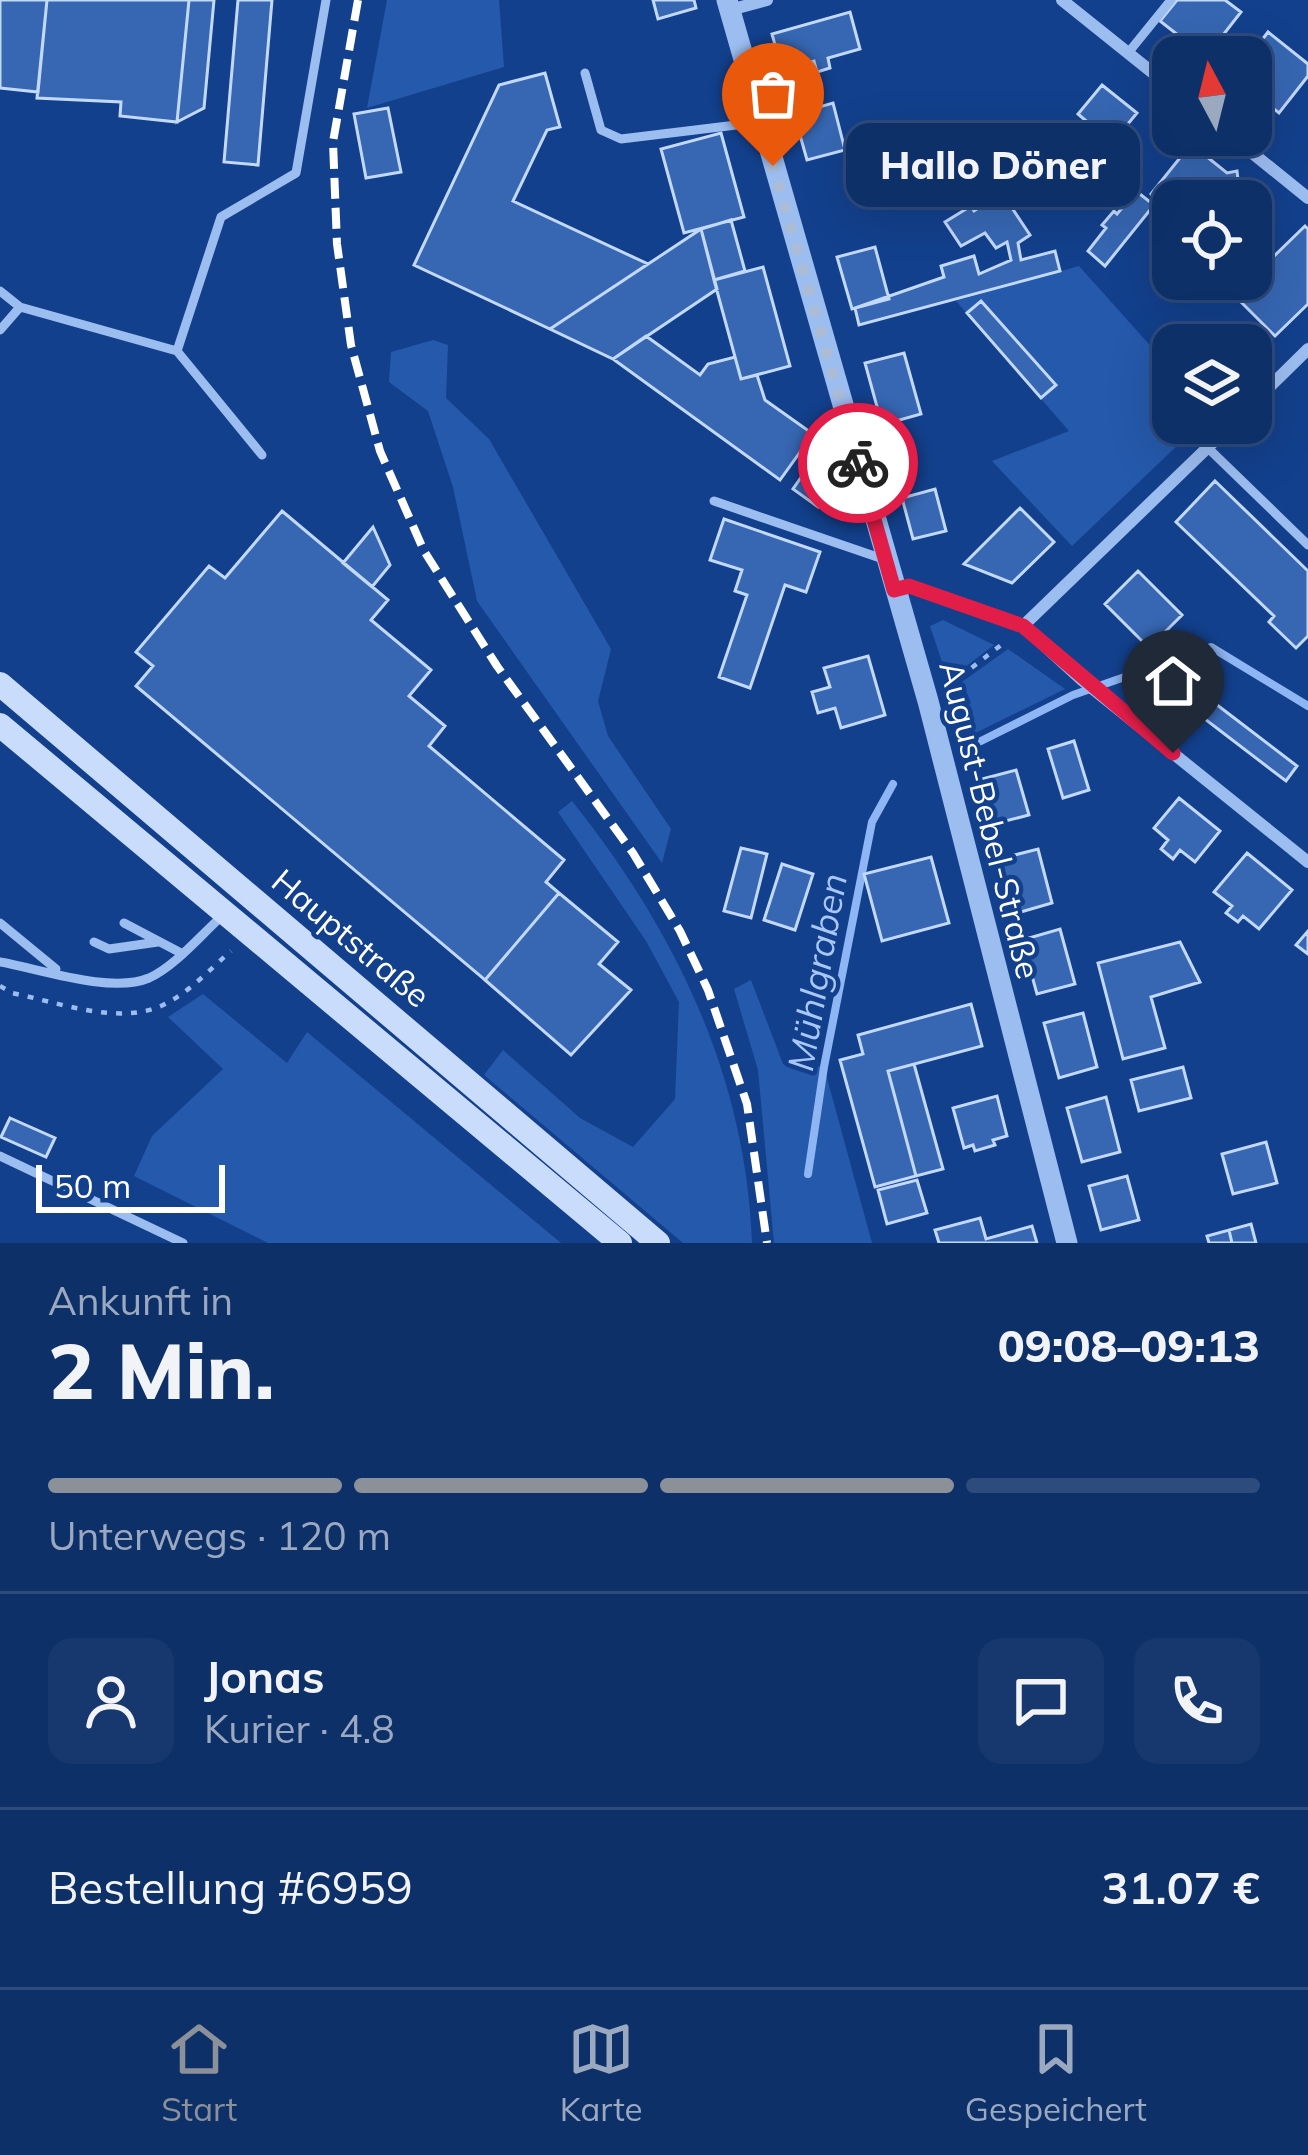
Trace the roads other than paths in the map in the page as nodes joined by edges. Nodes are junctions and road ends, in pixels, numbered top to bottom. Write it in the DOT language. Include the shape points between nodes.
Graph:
graph roads {
  1 [pos="326,0"];
  2 [pos="767,0"];
  3 [pos="1061,0"];
  4 [pos="1171,0"];
  5 [pos="728,5"];
  6 [pos="1128,53"];
  7 [pos="1152,72"];
  8 [pos="585,73"];
  9 [pos="761,122"];
  10 [pos="1256,156"];
  11 [pos="1308,198"];
  12 [pos="0,291"];
  13 [pos="20,307"];
  14 [pos="0,330"];
  15 [pos="1308,349"];
  16 [pos="177,351"];
  17 [pos="1272,384"];
  18 [pos="1212,444"];
  19 [pos="1208,448"];
  20 [pos="262,455"];
  21 [pos="714,501"];
  22 [pos="1308,545"];
  23 [pos="886,560"];
  24 [pos="894,590"];
  25 [pos="1023,626"];
  26 [pos="0,684"];
  27 [pos="0,725"];
  28 [pos="1308,862"];
  29 [pos="226,913"];
  30 [pos="0,923"];
  31 [pos="124,923"];
  32 [pos="94,942"];
  33 [pos="158,942"];
  34 [pos="181,953"];
  35 [pos="0,962"];
  36 [pos="60,973"];
  37 [pos="0,1156"];
  38 [pos="183,1243"];
  39 [pos="620,1243"];
  40 [pos="658,1243"];
  41 [pos="1067,1243"];
  1 -- 16 [label="lane" via="296,173 221,217"];
  2 -- 5 [label="street"];
  3 -- 6 [label="street"];
  4 -- 6 [label="lane"];
  5 -- 9 [label="street, August-Bebel-Straße"];
  6 -- 7 [label="street"];
  8 -- 9 [label="lane" via="601,130 621,140"];
  9 -- 23 [label="street, August-Bebel-Straße"];
  10 -- 11 [label="street"];
  12 -- 13 [label="lane"];
  13 -- 14 [label="lane"];
  13 -- 16 [label="lane"];
  15 -- 17 [label="street"];
  16 -- 20 [label="lane"];
  18 -- 19 [label="street"];
  19 -- 22 [label="lane"];
  19 -- 25 [label="street"];
  21 -- 23 [label="lane"];
  23 -- 24 [label="street, August-Bebel-Straße"];
  24 -- 25 [label="street" via="909,586"];
  24 -- 41 [label="street, August-Bebel-Straße"];
  25 -- 28 [label="street"];
  26 -- 40 [label="main road, Hauptstraße"];
  27 -- 29 [label="main road, Hauptstraße"];
  29 -- 34 [label="lane"];
  29 -- 39 [label="main road, Hauptstraße"];
  30 -- 36 [label="lane"];
  31 -- 33 [label="lane"];
  32 -- 33 [label="lane" via="110,950"];
  33 -- 34 [label="lane"];
  34 -- 36 [label="lane" via="152,977 129,983"];
  35 -- 36 [label="lane"];
  37 -- 38 [label="lane"];
}
